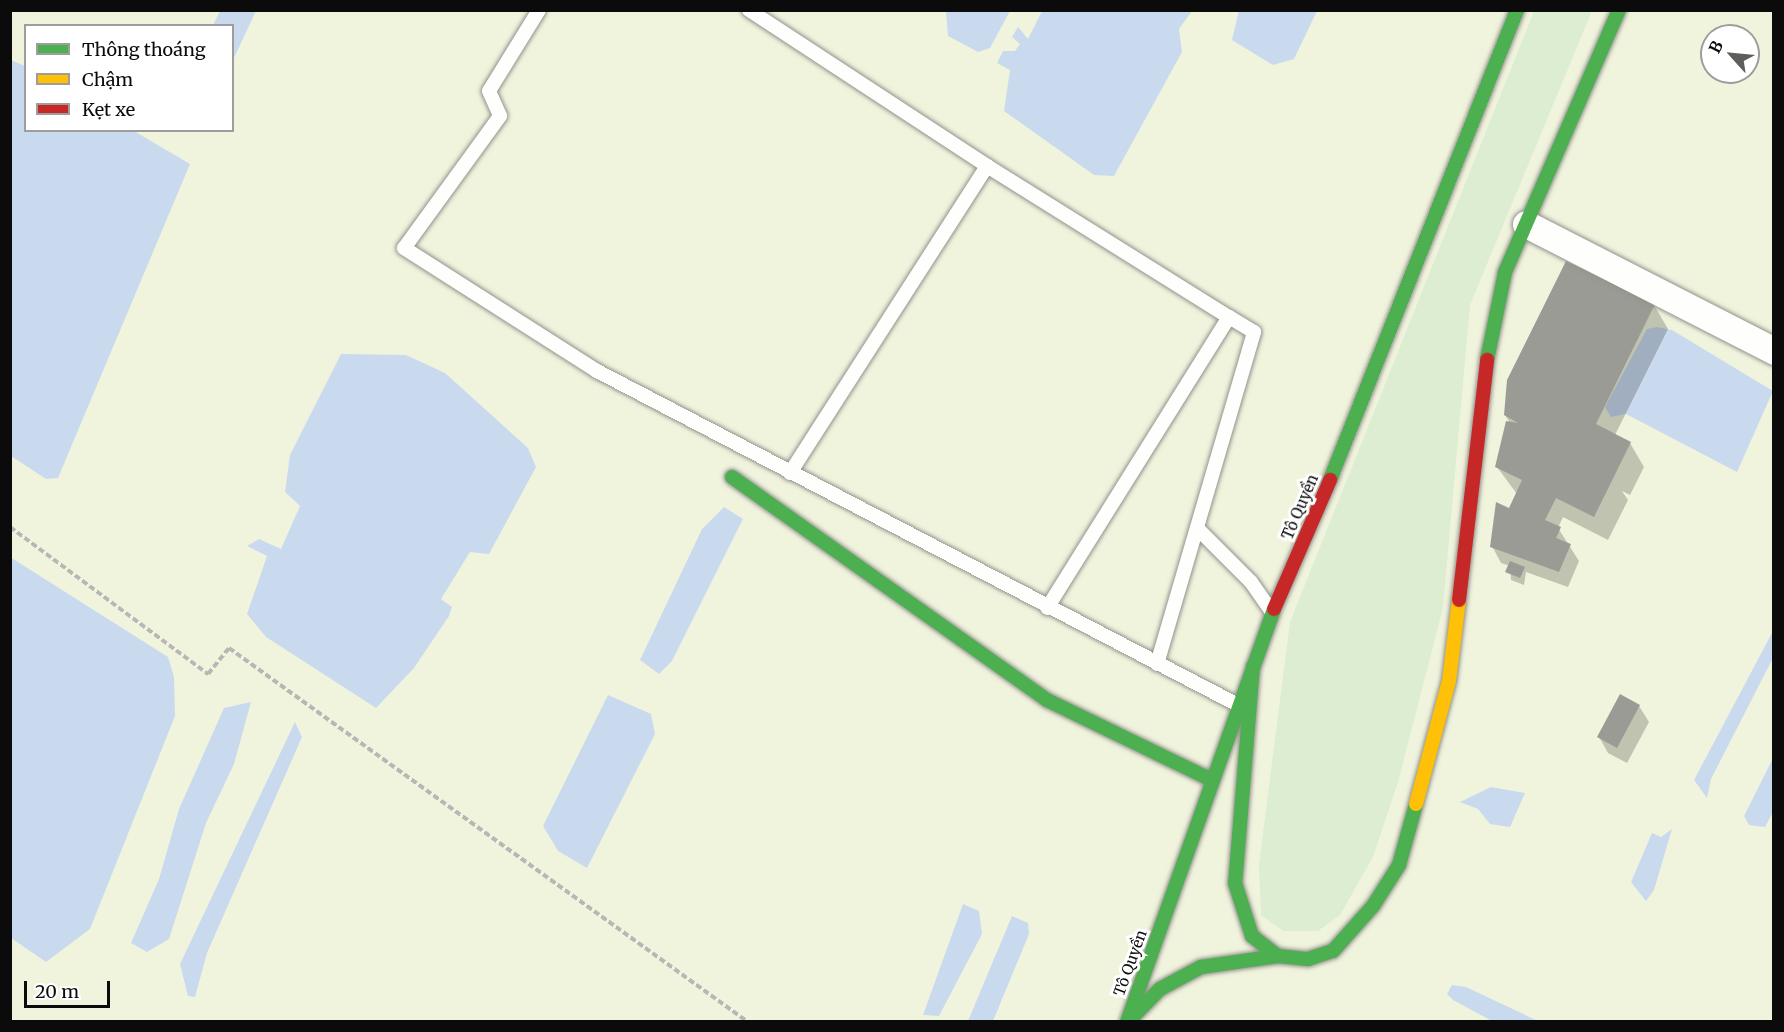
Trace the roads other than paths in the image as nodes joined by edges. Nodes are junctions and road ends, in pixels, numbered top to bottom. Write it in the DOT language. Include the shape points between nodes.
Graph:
graph roads {
  1 [pos="539,10"];
  2 [pos="749,10"];
  3 [pos="1517,10"];
  4 [pos="1619,10"];
  5 [pos="987,166"];
  6 [pos="1526,224"];
  7 [pos="1229,317"];
  8 [pos="1773,351"];
  9 [pos="790,473"];
  10 [pos="732,477"];
  11 [pos="1197,528"];
  12 [pos="1047,608"];
  13 [pos="1272,615"];
  14 [pos="1157,664"];
  15 [pos="1253,666"];
  16 [pos="1238,705"];
  17 [pos="1212,780"];
  18 [pos="1278,956"];
  19 [pos="1127,1022"];
  1 -- 9 [label="lane" via="489,91 500,116 404,248 597,371"];
  2 -- 5 [label="lane"];
  3 -- 13 [label="main road, Tô Quyền" via="1367,394"];
  4 -- 6 [label="main road"];
  5 -- 7 [label="lane"];
  5 -- 9 [label="lane"];
  6 -- 8 [label="street"];
  6 -- 18 [label="main road" via="1505,272 1487,361 1449,681 1413,829 1373,906 1333,951 1308,959"];
  7 -- 11 [label="lane" via="1254,332"];
  7 -- 12 [label="lane"];
  9 -- 12 [label="lane"];
  10 -- 17 [label="main road" via="1047,700"];
  11 -- 13 [label="lane" via="1251,582"];
  11 -- 14 [label="lane"];
  12 -- 14 [label="lane"];
  13 -- 15 [label="main road, Tô Quyền"];
  14 -- 16 [label="lane"];
  15 -- 16 [label="main road, Tô Quyền"];
  15 -- 18 [label="main road" via="1235,883 1247,928"];
  16 -- 17 [label="main road, Tô Quyền"];
  17 -- 19 [label="main road, Tô Quyền"];
  18 -- 19 [label="main road" via="1201,967 1160,989"];
}
